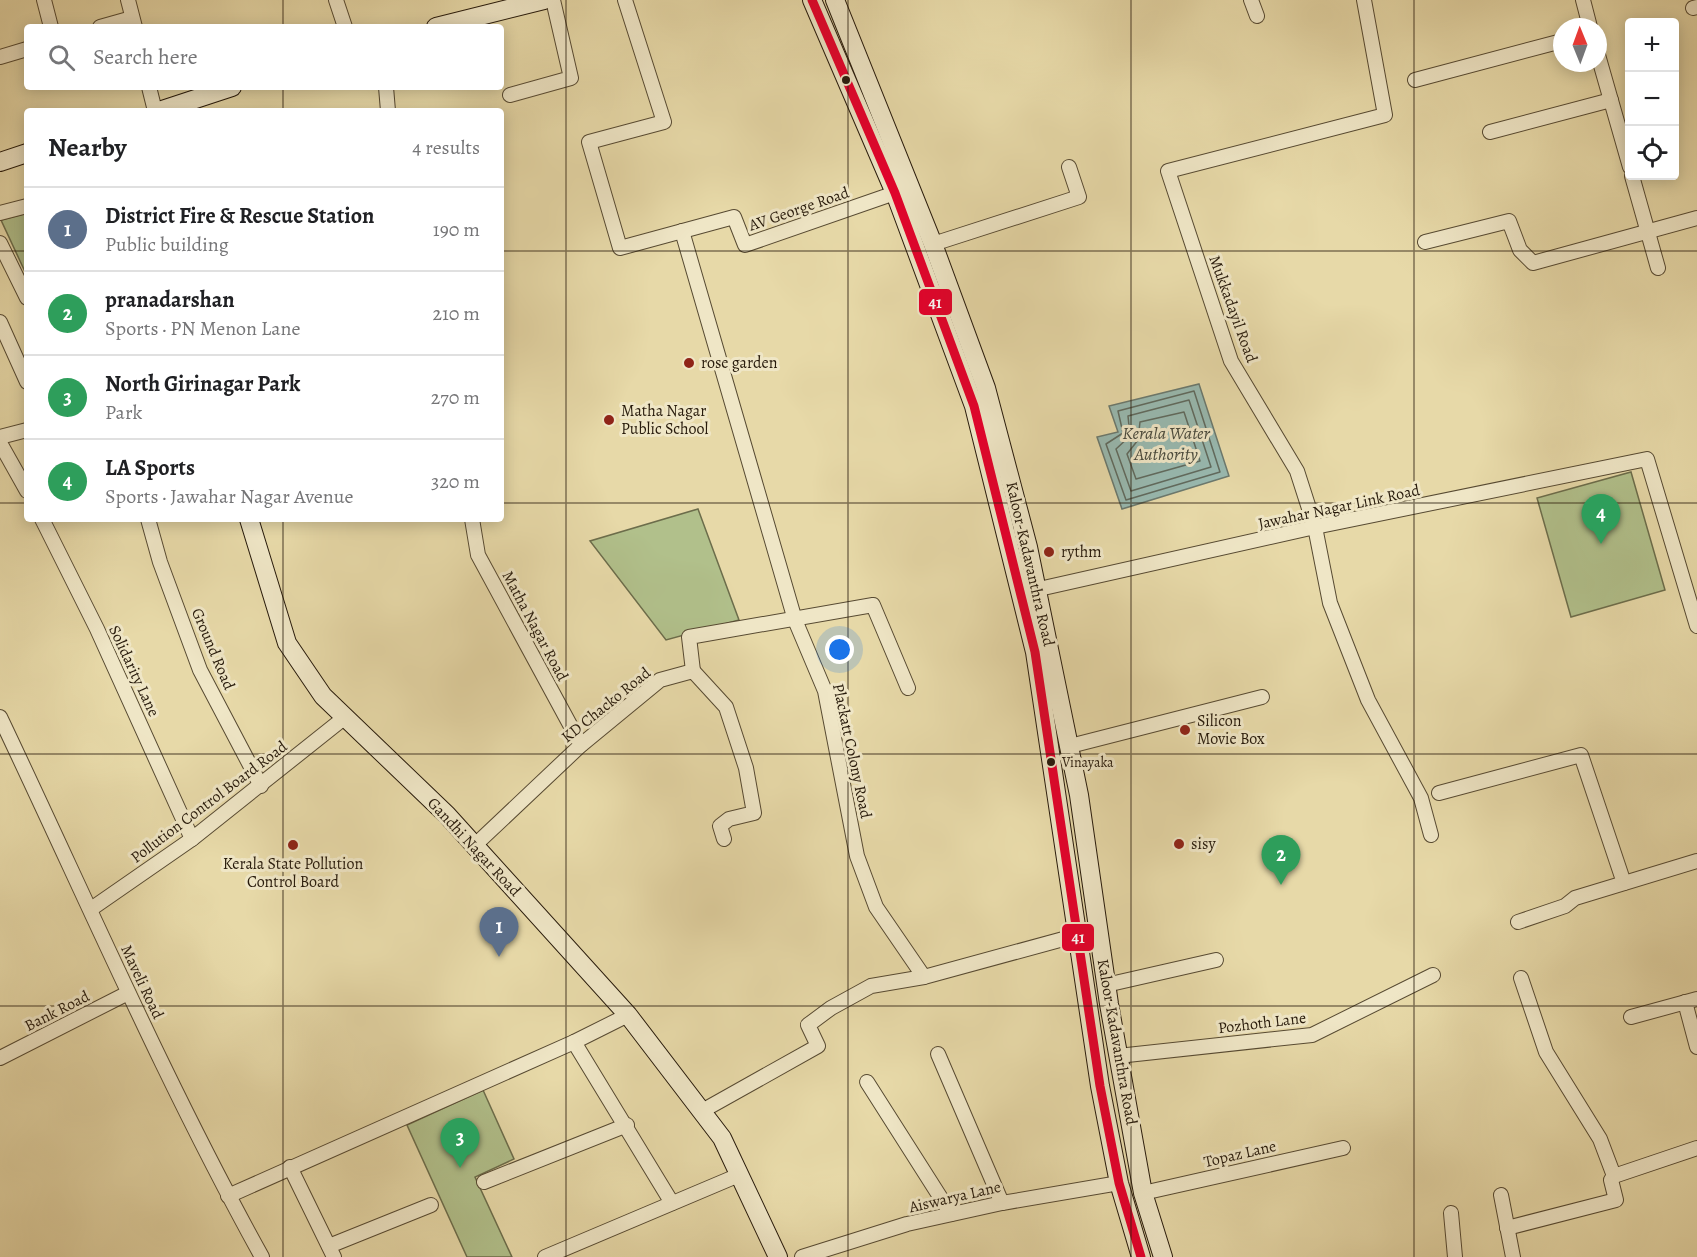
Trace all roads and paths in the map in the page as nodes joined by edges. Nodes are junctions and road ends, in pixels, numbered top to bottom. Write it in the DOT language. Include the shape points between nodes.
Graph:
graph roads {
  1 [pos="44,0"];
  2 [pos="128,0"];
  3 [pos="336,0"];
  4 [pos="544,0"];
  5 [pos="553,0"];
  6 [pos="625,0"];
  7 [pos="812,0"];
  8 [pos="835,0"];
  9 [pos="1251,0"];
  10 [pos="1364,0"];
  11 [pos="1583,0"];
  12 [pos="1257,16"];
  13 [pos="1588,18"];
  14 [pos="134,22"];
  15 [pos="50,24"];
  16 [pos="344,24"];
  17 [pos="448,24"];
  18 [pos="1553,43"];
  19 [pos="24,50"];
  20 [pos="0,57"];
  21 [pos="1603,72"];
  22 [pos="1415,80"];
  23 [pos="150,90"];
  24 [pos="223,90"];
  25 [pos="386,90"];
  26 [pos="510,95"];
  27 [pos="1611,100"];
  28 [pos="156,108"];
  29 [pos="166,108"];
  30 [pos="388,108"];
  31 [pos="1490,132"];
  32 [pos="1625,152"];
  33 [pos="24,154"];
  34 [pos="0,162"];
  35 [pos="1069,167"];
  36 [pos="1633,180"];
  37 [pos="895,193"];
  38 [pos="24,207"];
  39 [pos="0,213"];
  40 [pos="1697,218"];
  41 [pos="682,231"];
  42 [pos="1648,233"];
  43 [pos="1425,242"];
  44 [pos="0,243"];
  45 [pos="933,244"];
  46 [pos="1658,268"];
  47 [pos="24,292"];
  48 [pos="0,322"];
  49 [pos="965,356"];
  50 [pos="24,375"];
  51 [pos="24,431"];
  52 [pos="0,437"];
  53 [pos="0,443"];
  54 [pos="24,486"];
  55 [pos="44,522"];
  56 [pos="149,522"];
  57 [pos="250,522"];
  58 [pos="472,522"];
  59 [pos="1316,527"];
  60 [pos="1038,589"];
  61 [pos="795,620"];
  62 [pos="1697,626"];
  63 [pos="693,671"];
  64 [pos="908,688"];
  65 [pos="1262,697"];
  66 [pos="0,717"];
  67 [pos="344,718"];
  68 [pos="581,745"];
  69 [pos="1070,746"];
  70 [pos="261,786"];
  71 [pos="1438,793"];
  72 [pos="1431,835"];
  73 [pos="192,838"];
  74 [pos="724,838"];
  75 [pos="474,846"];
  76 [pos="1697,861"];
  77 [pos="1624,884"];
  78 [pos="91,909"];
  79 [pos="1518,922"];
  80 [pos="1099,933"];
  81 [pos="1078,935"];
  82 [pos="1216,960"];
  83 [pos="1433,975"];
  84 [pos="924,977"];
  85 [pos="1521,978"];
  86 [pos="1106,985"];
  87 [pos="128,993"];
  88 [pos="1691,1000"];
  89 [pos="628,1015"];
  90 [pos="1630,1017"];
  91 [pos="574,1042"];
  92 [pos="1697,1047"];
  93 [pos="938,1054"];
  94 [pos="1118,1056"];
  95 [pos="0,1058"];
  96 [pos="867,1082"];
  97 [pos="702,1111"];
  98 [pos="627,1125"];
  99 [pos="1343,1148"];
  100 [pos="1697,1148"];
  101 [pos="290,1167"];
  102 [pos="739,1175"];
  103 [pos="1614,1176"];
  104 [pos="484,1182"];
  105 [pos="1119,1183"];
  106 [pos="1143,1193"];
  107 [pos="1501,1195"];
  108 [pos="228,1197"];
  109 [pos="672,1203"];
  110 [pos="1002,1203"];
  111 [pos="431,1204"];
  112 [pos="1451,1213"];
  113 [pos="951,1214"];
  114 [pos="1507,1228"];
  115 [pos="332,1252"];
  116 [pos="262,1257"];
  117 [pos="545,1257"];
  118 [pos="777,1257"];
  119 [pos="802,1257"];
  120 [pos="1141,1257"];
  121 [pos="1163,1257"];
  122 [pos="1455,1257"];
  123 [pos="1513,1257"];
  1 -- 15 [label="street"];
  2 -- 14 [label="street"];
  3 -- 16 [label="street"];
  4 -- 17 [label="main road"];
  5 -- 26 [label="street" via="571,78"];
  6 -- 41 [label="street, AV George Road" via="664,122 590,142 620,248"];
  7 -- 37 [label="main road, Kaloor-Kadavanthra Road"];
  8 -- 45 [label="main road, Kaloor-Kadavanthra Road"];
  9 -- 12 [label="street"];
  10 -- 59 [label="street, Mukkadayil Road" via="1385,115 1168,171 1231,361 1298,471"];
  11 -- 13 [label="street"];
  18 -- 22 [label="street"];
  19 -- 20 [label="street"];
  21 -- 27 [label="street"];
  23 -- 28 [label="street"];
  24 -- 29 [label="main road"];
  25 -- 30 [label="street"];
  27 -- 31 [label="street"];
  27 -- 32 [label="street"];
  33 -- 34 [label="main road"];
  35 -- 45 [label="street" via="1079,197"];
  36 -- 42 [label="street"];
  37 -- 41 [label="street, AV George Road" via="745,245 734,217"];
  37 -- 49 [label="main road, Kaloor-Kadavanthra Road"];
  38 -- 39 [label="street"];
  40 -- 42 [label="street"];
  41 -- 61 [label="street, Plackatt Colony Road"];
  42 -- 43 [label="street" via="1533,263 1520,250 1509,221"];
  42 -- 46 [label="street"];
  44 -- 47 [label="street"];
  45 -- 49 [label="main road, Kaloor-Kadavanthra Road"];
  48 -- 50 [label="street"];
  49 -- 60 [label="main road, Kaloor-Kadavanthra Road" via="986,388"];
  49 -- 81 [label="main road, Kaloor-Kadavanthra Road" via="1035,652"];
  51 -- 52 [label="street"];
  53 -- 54 [label="street"];
  55 -- 73 [label="street, Solidarity Lane"];
  56 -- 70 [label="street, Ground Road" via="200,670"];
  57 -- 67 [label="main road, Gandhi Nagar Road" via="287,643 323,696"];
  58 -- 68 [label="street, Matha Nagar Road" via="478,555"];
  59 -- 60 [label="street, Jawahar Nagar Link Road"];
  59 -- 62 [label="street, Jawahar Nagar Link Road" via="1647,459"];
  59 -- 72 [label="street, Mukkadayil Road" via="1330,603 1368,700 1421,798"];
  60 -- 69 [label="main road, Kaloor-Kadavanthra Road"];
  61 -- 63 [label="street" via="689,637"];
  61 -- 64 [label="street" via="873,605"];
  61 -- 84 [label="street, Plackatt Colony Road" via="825,691 857,856 876,907"];
  63 -- 68 [label="street, KD Chacko Road" via="660,680"];
  63 -- 74 [label="street" via="726,707 746,768 754,813 729,819 720,826"];
  65 -- 69 [label="street"];
  66 -- 78 [label="street, Maveli Road"];
  67 -- 70 [label="street, Pollution Control Board Road"];
  67 -- 75 [label="main road, Gandhi Nagar Road" via="447,815"];
  68 -- 75 [label="street, KD Chacko Road"];
  69 -- 80 [label="main road, Kaloor-Kadavanthra Road"];
  70 -- 73 [label="street, Pollution Control Board Road"];
  71 -- 77 [label="street" via="1581,755"];
  73 -- 78 [label="street, Pollution Control Board Road"];
  75 -- 89 [label="main road, Gandhi Nagar Road"];
  76 -- 77 [label="street"];
  77 -- 79 [label="street" via="1575,898 1565,906"];
  78 -- 87 [label="street, Maveli Road"];
  80 -- 81 [label="main road"];
  80 -- 86 [label="main road, Kaloor-Kadavanthra Road"];
  81 -- 84 [label="street"];
  81 -- 105 [label="main road, Kaloor-Kadavanthra Road"];
  82 -- 86 [label="street"];
  83 -- 94 [label="street, Pozhoth Lane" via="1312,1035"];
  84 -- 97 [label="street" via="871,986 831,1008 808,1025 818,1046"];
  85 -- 103 [label="street" via="1546,1052 1600,1139"];
  86 -- 94 [label="main road, Kaloor-Kadavanthra Road"];
  87 -- 95 [label="street, Bank Road"];
  87 -- 108 [label="street, Maveli Road"];
  88 -- 90 [label="street"];
  88 -- 92 [label="street"];
  89 -- 91 [label="street"];
  89 -- 97 [label="main road, Gandhi Nagar Road"];
  91 -- 98 [label="street"];
  91 -- 101 [label="street"];
  93 -- 110 [label="street"];
  94 -- 106 [label="main road, Kaloor-Kadavanthra Road"];
  96 -- 113 [label="street"];
  97 -- 102 [label="main road, Gandhi Nagar Road" via="722,1138"];
  98 -- 104 [label="street"];
  98 -- 109 [label="street"];
  99 -- 106 [label="street, Topaz Lane"];
  100 -- 103 [label="street"];
  101 -- 108 [label="street"];
  101 -- 115 [label="street"];
  102 -- 109 [label="street"];
  102 -- 118 [label="main road, Gandhi Nagar Road"];
  103 -- 114 [label="street" via="1611,1180 1616,1200"];
  105 -- 110 [label="street, Aiswarya Lane"];
  105 -- 120 [label="main road, Kaloor-Kadavanthra Road"];
  106 -- 121 [label="main road, Kaloor-Kadavanthra Road"];
  107 -- 114 [label="street"];
  108 -- 116 [label="street, Maveli Road"];
  109 -- 117 [label="street"];
  110 -- 113 [label="street, Aiswarya Lane"];
  111 -- 115 [label="street"];
  112 -- 122 [label="street"];
  113 -- 119 [label="street, Aiswarya Lane"];
  114 -- 123 [label="street"];
}
